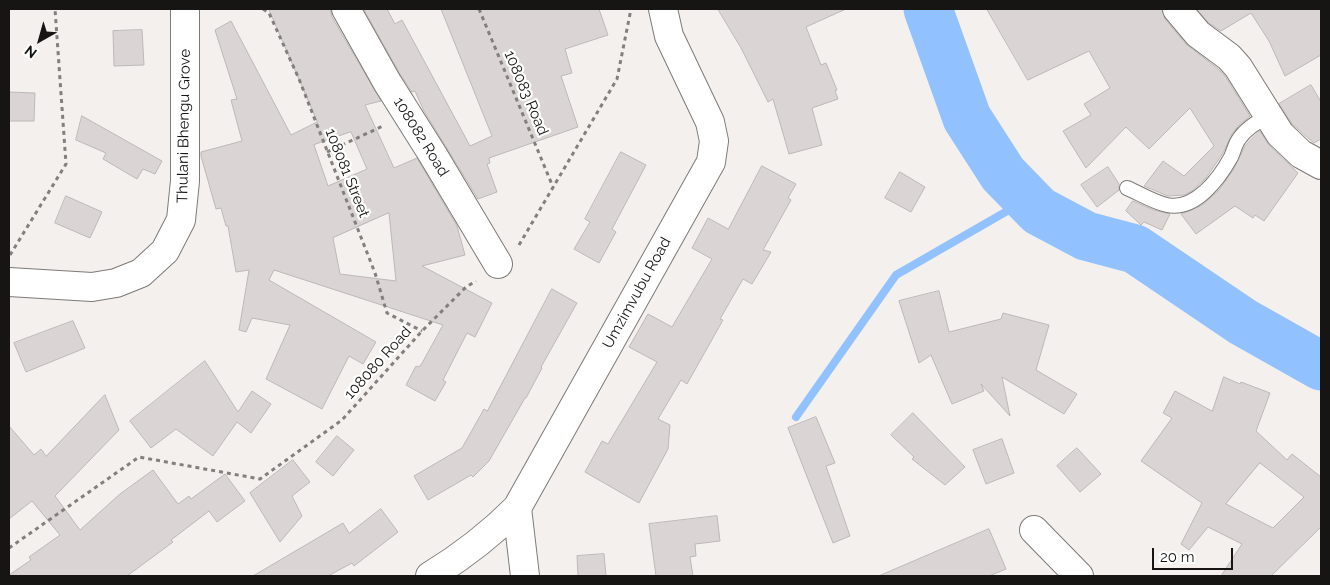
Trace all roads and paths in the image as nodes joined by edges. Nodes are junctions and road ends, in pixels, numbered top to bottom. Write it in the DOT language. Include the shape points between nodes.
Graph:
graph roads {
  1 [pos="55,9"];
  2 [pos="185,9"];
  3 [pos="263,9"];
  4 [pos="346,9"];
  5 [pos="479,9"];
  6 [pos="631,9"];
  7 [pos="663,9"];
  8 [pos="1177,9"];
  9 [pos="407,114"];
  10 [pos="1269,115"];
  11 [pos="327,152"];
  12 [pos="1321,165"];
  13 [pos="553,187"];
  14 [pos="1127,188"];
  15 [pos="9,258"];
  16 [pos="498,264"];
  17 [pos="9,282"];
  18 [pos="422,331"];
  19 [pos="516,508"];
  20 [pos="1034,530"];
  21 [pos="9,548"];
  22 [pos="430,576"];
  23 [pos="525,576"];
  24 [pos="1079,576"];
  1 -- 15 [label="path" via="66,164"];
  2 -- 17 [label="street, Thulani Bhengu Grove" via="181,220 165,251 141,273 116,283 92,287"];
  3 -- 11 [label="path, 108081 Street" via="269,13 299,80"];
  4 -- 9 [label="street, 108082 Road"];
  5 -- 13 [label="path, 108083 Road"];
  6 -- 13 [label="path, 108080 Road" via="617,79"];
  7 -- 19 [label="street, Umzimvubu Road" via="669,36 710,122 714,141 711,162"];
  8 -- 10 [label="street" via="1198,34 1238,67"];
  9 -- 11 [label="path"];
  9 -- 16 [label="street, 108082 Road"];
  10 -- 12 [label="street" via="1289,143"];
  10 -- 14 [label="lane" via="1248,129 1238,140 1222,172 1206,190 1186,204 1167,205"];
  11 -- 18 [label="path, 108081 Street" via="375,273 387,313"];
  13 -- 16 [label="path, 108080 Road" via="517,247"];
  16 -- 18 [label="path, 108080 Road" via="466,287"];
  18 -- 21 [label="path, 108080 Road" via="342,420 260,479 139,457"];
  19 -- 22 [label="street, Umzimvubu Road" via="492,533"];
  19 -- 23 [label="street"];
  20 -- 24 [label="street"];
}
